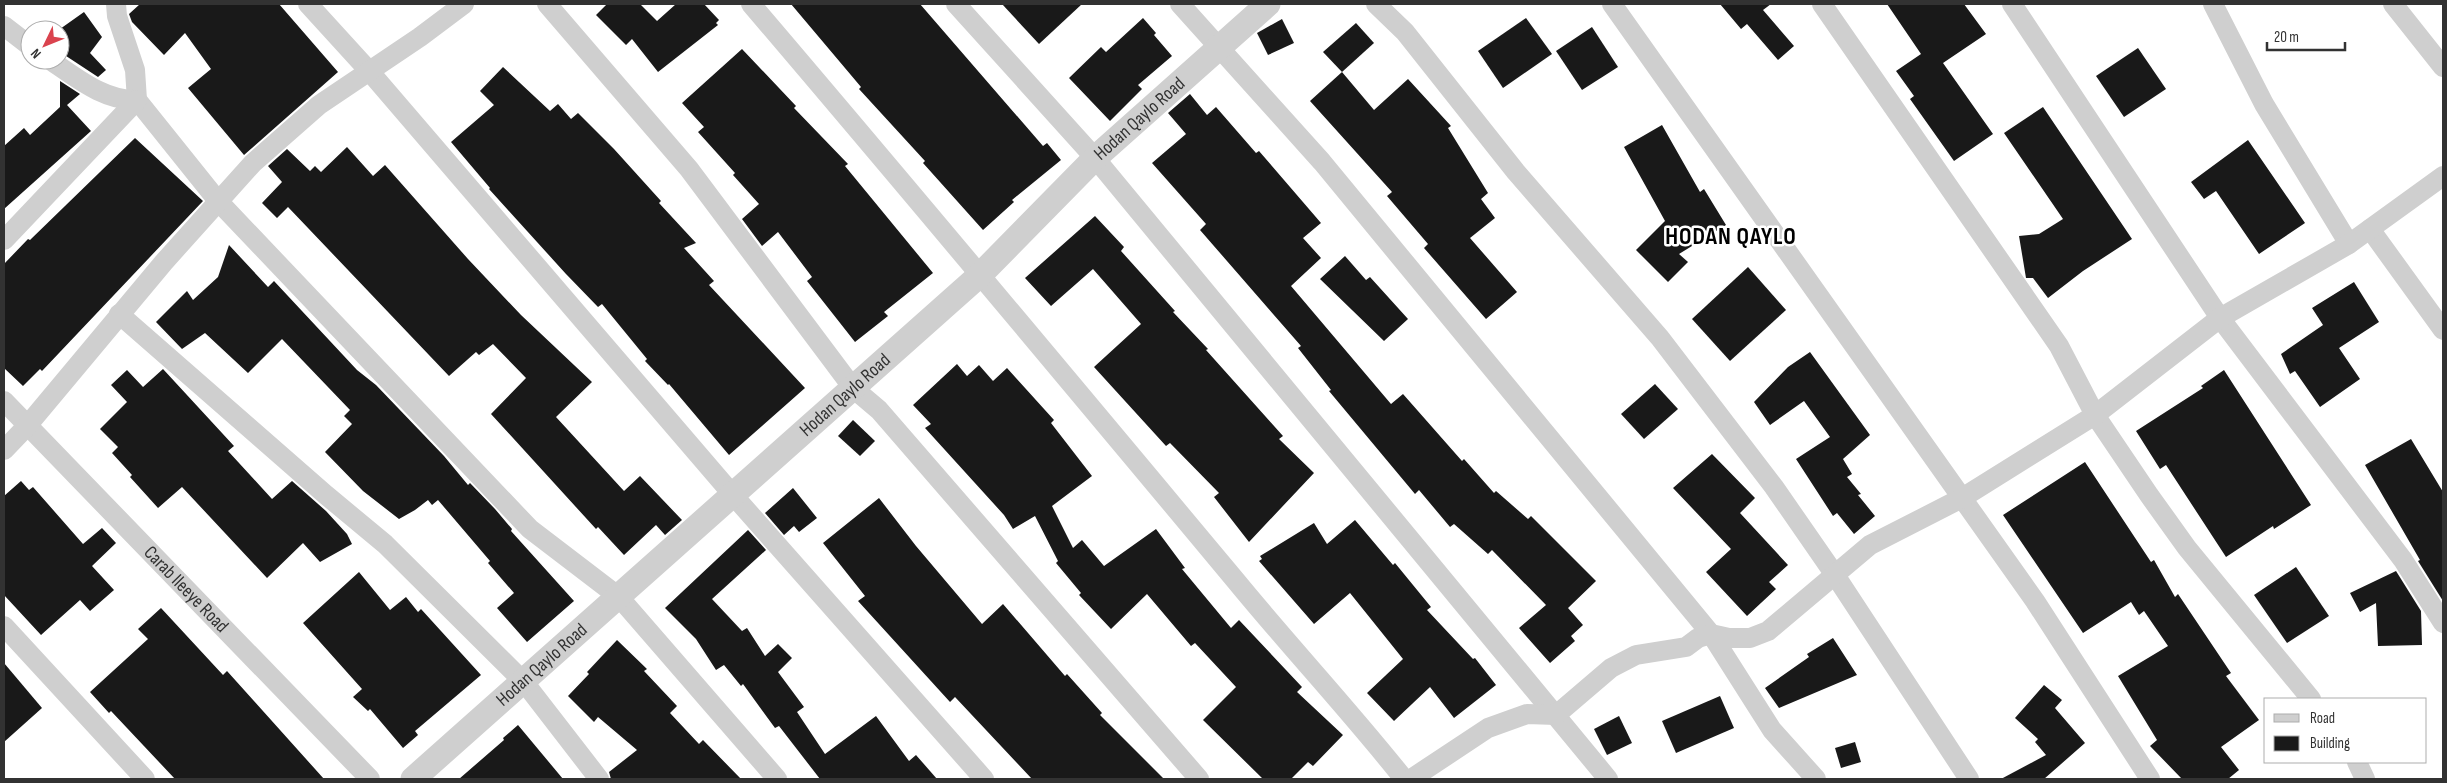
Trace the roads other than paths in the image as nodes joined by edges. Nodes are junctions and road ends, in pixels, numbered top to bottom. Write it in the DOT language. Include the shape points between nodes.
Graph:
graph roads {
  1 [pos="116,4"];
  2 [pos="308,4"];
  3 [pos="464,4"];
  4 [pos="547,4"];
  5 [pos="751,4"];
  6 [pos="956,4"];
  7 [pos="1180,4"];
  8 [pos="1268,4"];
  9 [pos="1376,4"];
  10 [pos="1612,4"];
  11 [pos="1822,4"];
  12 [pos="2012,4"];
  13 [pos="2214,4"];
  14 [pos="2393,4"];
  15 [pos="4,26"];
  16 [pos="20,38"];
  17 [pos="1219,47"];
  18 [pos="2443,67"];
  19 [pos="66,70"];
  20 [pos="370,72"];
  21 [pos="137,100"];
  22 [pos="1095,158"];
  23 [pos="2443,176"];
  24 [pos="218,200"];
  25 [pos="2370,229"];
  26 [pos="4,240"];
  27 [pos="2349,244"];
  28 [pos="980,274"];
  29 [pos="119,314"];
  30 [pos="2220,318"];
  31 [pos="2443,330"];
  32 [pos="853,388"];
  33 [pos="4,401"];
  34 [pos="2095,415"];
  35 [pos="27,426"];
  36 [pos="4,450"];
  37 [pos="733,495"];
  38 [pos="1962,498"];
  39 [pos="1835,575"];
  40 [pos="620,597"];
  41 [pos="2443,623"];
  42 [pos="4,626"];
  43 [pos="1711,634"];
  44 [pos="524,682"];
  45 [pos="2310,698"];
  46 [pos="1556,715"];
  47 [pos="2357,763"];
  48 [pos="145,779"];
  49 [pos="370,779"];
  50 [pos="413,779"];
  51 [pos="599,779"];
  52 [pos="777,779"];
  53 [pos="984,779"];
  54 [pos="1199,779"];
  55 [pos="1404,779"];
  56 [pos="1411,779"];
  57 [pos="1608,779"];
  58 [pos="1816,779"];
  59 [pos="1969,779"];
  60 [pos="2150,779"];
  61 [pos="2366,779"];
  1 -- 21 [label="street" via="135,70"];
  2 -- 20 [label="street"];
  3 -- 20 [label="street"];
  4 -- 32 [label="street" via="689,169"];
  5 -- 28 [label="street"];
  6 -- 22 [label="street"];
  7 -- 17 [label="street"];
  8 -- 17 [label="street, Hodan Qaylo Road"];
  9 -- 39 [label="street" via="1405,32 1516,172 1660,338 1774,487"];
  10 -- 38 [label="street"];
  11 -- 34 [label="street" via="2059,346"];
  12 -- 30 [label="street"];
  13 -- 27 [label="street" via="2264,104"];
  14 -- 18 [label="street"];
  15 -- 16 [label="street"];
  17 -- 22 [label="street, Hodan Qaylo Road"];
  17 -- 43 [label="street" via="1322,162"];
  19 -- 21 [label="street" via="106,95 121,100"];
  20 -- 24 [label="street" via="319,105 253,163"];
  20 -- 37 [label="street"];
  21 -- 24 [label="street"];
  21 -- 26 [label="street"];
  22 -- 28 [label="street, Hodan Qaylo Road"];
  22 -- 46 [label="street"];
  23 -- 25 [label="street"];
  24 -- 29 [label="street"];
  24 -- 40 [label="street" via="530,529"];
  25 -- 27 [label="street"];
  25 -- 31 [label="street"];
  27 -- 30 [label="street"];
  28 -- 32 [label="street, Hodan Qaylo Road"];
  28 -- 55 [label="street"];
  29 -- 35 [label="street"];
  29 -- 44 [label="street" via="385,544"];
  30 -- 34 [label="street"];
  30 -- 41 [label="street" via="2403,560"];
  32 -- 37 [label="street, Hodan Qaylo Road"];
  32 -- 54 [label="street" via="878,410"];
  33 -- 35 [label="street, Carab Ileeye Road"];
  34 -- 38 [label="street"];
  34 -- 45 [label="street" via="2188,548"];
  35 -- 36 [label="street"];
  35 -- 49 [label="street, Carab Ileeye Road"];
  37 -- 40 [label="street, Hodan Qaylo Road"];
  37 -- 53 [label="street"];
  38 -- 39 [label="street" via="1870,545"];
  38 -- 60 [label="street" via="2035,601"];
  39 -- 43 [label="street" via="1768,631 1750,638"];
  39 -- 59 [label="street"];
  40 -- 44 [label="street, Hodan Qaylo Road"];
  40 -- 52 [label="street"];
  42 -- 48 [label="street"];
  43 -- 46 [label="street" via="1686,647 1636,655 1611,668"];
  43 -- 58 [label="street" via="1772,730"];
  44 -- 50 [label="street, Hodan Qaylo Road"];
  44 -- 51 [label="street"];
  46 -- 56 [label="street" via="1527,714 1488,728"];
  46 -- 57 [label="street"];
  47 -- 61 [label="street"];
}
